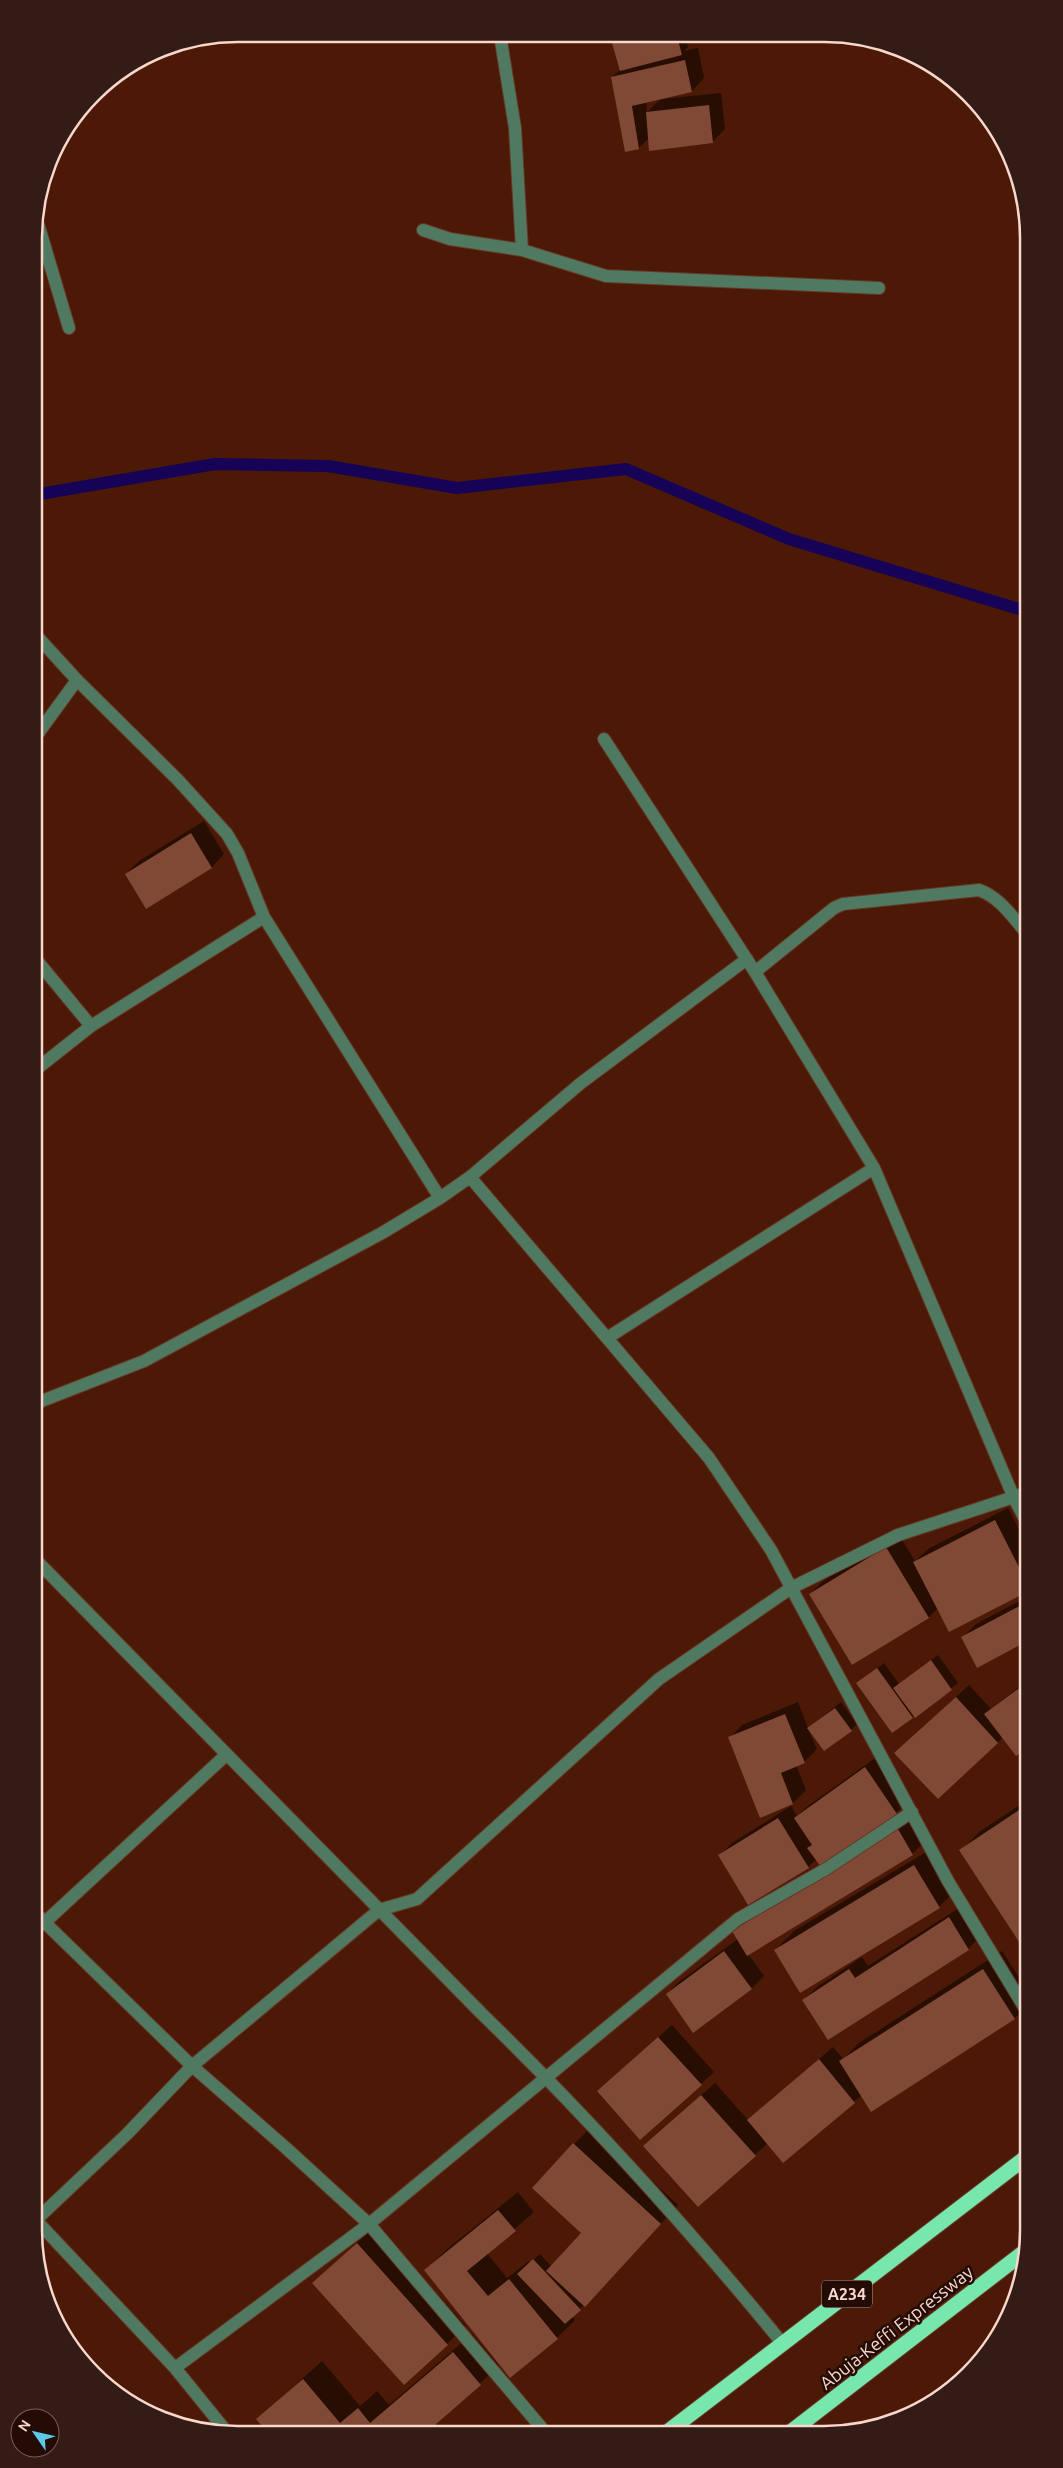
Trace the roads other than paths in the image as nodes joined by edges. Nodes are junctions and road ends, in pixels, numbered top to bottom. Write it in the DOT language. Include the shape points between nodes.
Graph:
graph roads {
  1 [pos="501,42"];
  2 [pos="423,230"];
  3 [pos="42,237"];
  4 [pos="522,250"];
  5 [pos="879,288"];
  6 [pos="69,328"];
  7 [pos="42,642"];
  8 [pos="76,680"];
  9 [pos="42,728"];
  10 [pos="604,739"];
  11 [pos="264,917"];
  12 [pos="1020,926"];
  13 [pos="747,959"];
  14 [pos="42,967"];
  15 [pos="755,972"];
  16 [pos="91,1026"];
  17 [pos="42,1065"];
  18 [pos="874,1168"];
  19 [pos="470,1177"];
  20 [pos="440,1198"];
  21 [pos="607,1338"];
  22 [pos="42,1401"];
  23 [pos="1020,1496"];
  24 [pos="1014,1498"];
  25 [pos="1020,1510"];
  26 [pos="42,1566"];
  27 [pos="792,1588"];
  28 [pos="226,1755"];
  29 [pos="912,1812"];
  30 [pos="379,1910"];
  31 [pos="42,1923"];
  32 [pos="42,1929"];
  33 [pos="1020,2000"];
  34 [pos="192,2066"];
  35 [pos="546,2076"];
  36 [pos="1020,2162"];
  37 [pos="42,2213"];
  38 [pos="369,2224"];
  39 [pos="42,2226"];
  40 [pos="1019,2256"];
  41 [pos="783,2344"];
  42 [pos="175,2368"];
  43 [pos="222,2425"];
  44 [pos="541,2426"];
  45 [pos="675,2426"];
  46 [pos="798,2426"];
  1 -- 4 [label="street" via="515,128"];
  2 -- 4 [label="street" via="450,239"];
  3 -- 6 [label="street"];
  4 -- 5 [label="street" via="606,276"];
  7 -- 8 [label="street"];
  8 -- 9 [label="street"];
  8 -- 11 [label="street" via="178,780 227,834"];
  10 -- 13 [label="street"];
  11 -- 16 [label="street"];
  11 -- 20 [label="street"];
  12 -- 15 [label="street" via="989,893 979,890 854,901 834,908"];
  13 -- 15 [label="street"];
  13 -- 19 [label="street" via="581,1084"];
  14 -- 16 [label="street"];
  15 -- 18 [label="street"];
  16 -- 17 [label="street"];
  18 -- 21 [label="street"];
  18 -- 24 [label="street"];
  19 -- 20 [label="street"];
  19 -- 21 [label="street"];
  20 -- 22 [label="street" via="382,1233 144,1361"];
  21 -- 27 [label="street" via="709,1458 771,1550"];
  23 -- 24 [label="street"];
  24 -- 25 [label="street"];
  24 -- 27 [label="street" via="898,1535"];
  26 -- 28 [label="street"];
  27 -- 29 [label="street"];
  27 -- 30 [label="street" via="659,1679 417,1899"];
  28 -- 30 [label="street"];
  28 -- 31 [label="street"];
  29 -- 33 [label="street" via="948,1881"];
  29 -- 35 [label="street" via="826,1868 738,1919"];
  30 -- 34 [label="street"];
  30 -- 35 [label="street"];
  32 -- 34 [label="street"];
  34 -- 37 [label="street" via="127,2134"];
  34 -- 38 [label="street"];
  35 -- 38 [label="street"];
  35 -- 41 [label="street" via="703,2247"];
  36 -- 41 [label="highway, A234"];
  38 -- 42 [label="street"];
  38 -- 44 [label="street"];
  39 -- 42 [label="street"];
  40 -- 46 [label="highway, Abuja-Keffi Expressway"];
  41 -- 45 [label="highway, A234"];
  42 -- 43 [label="street"];
}
